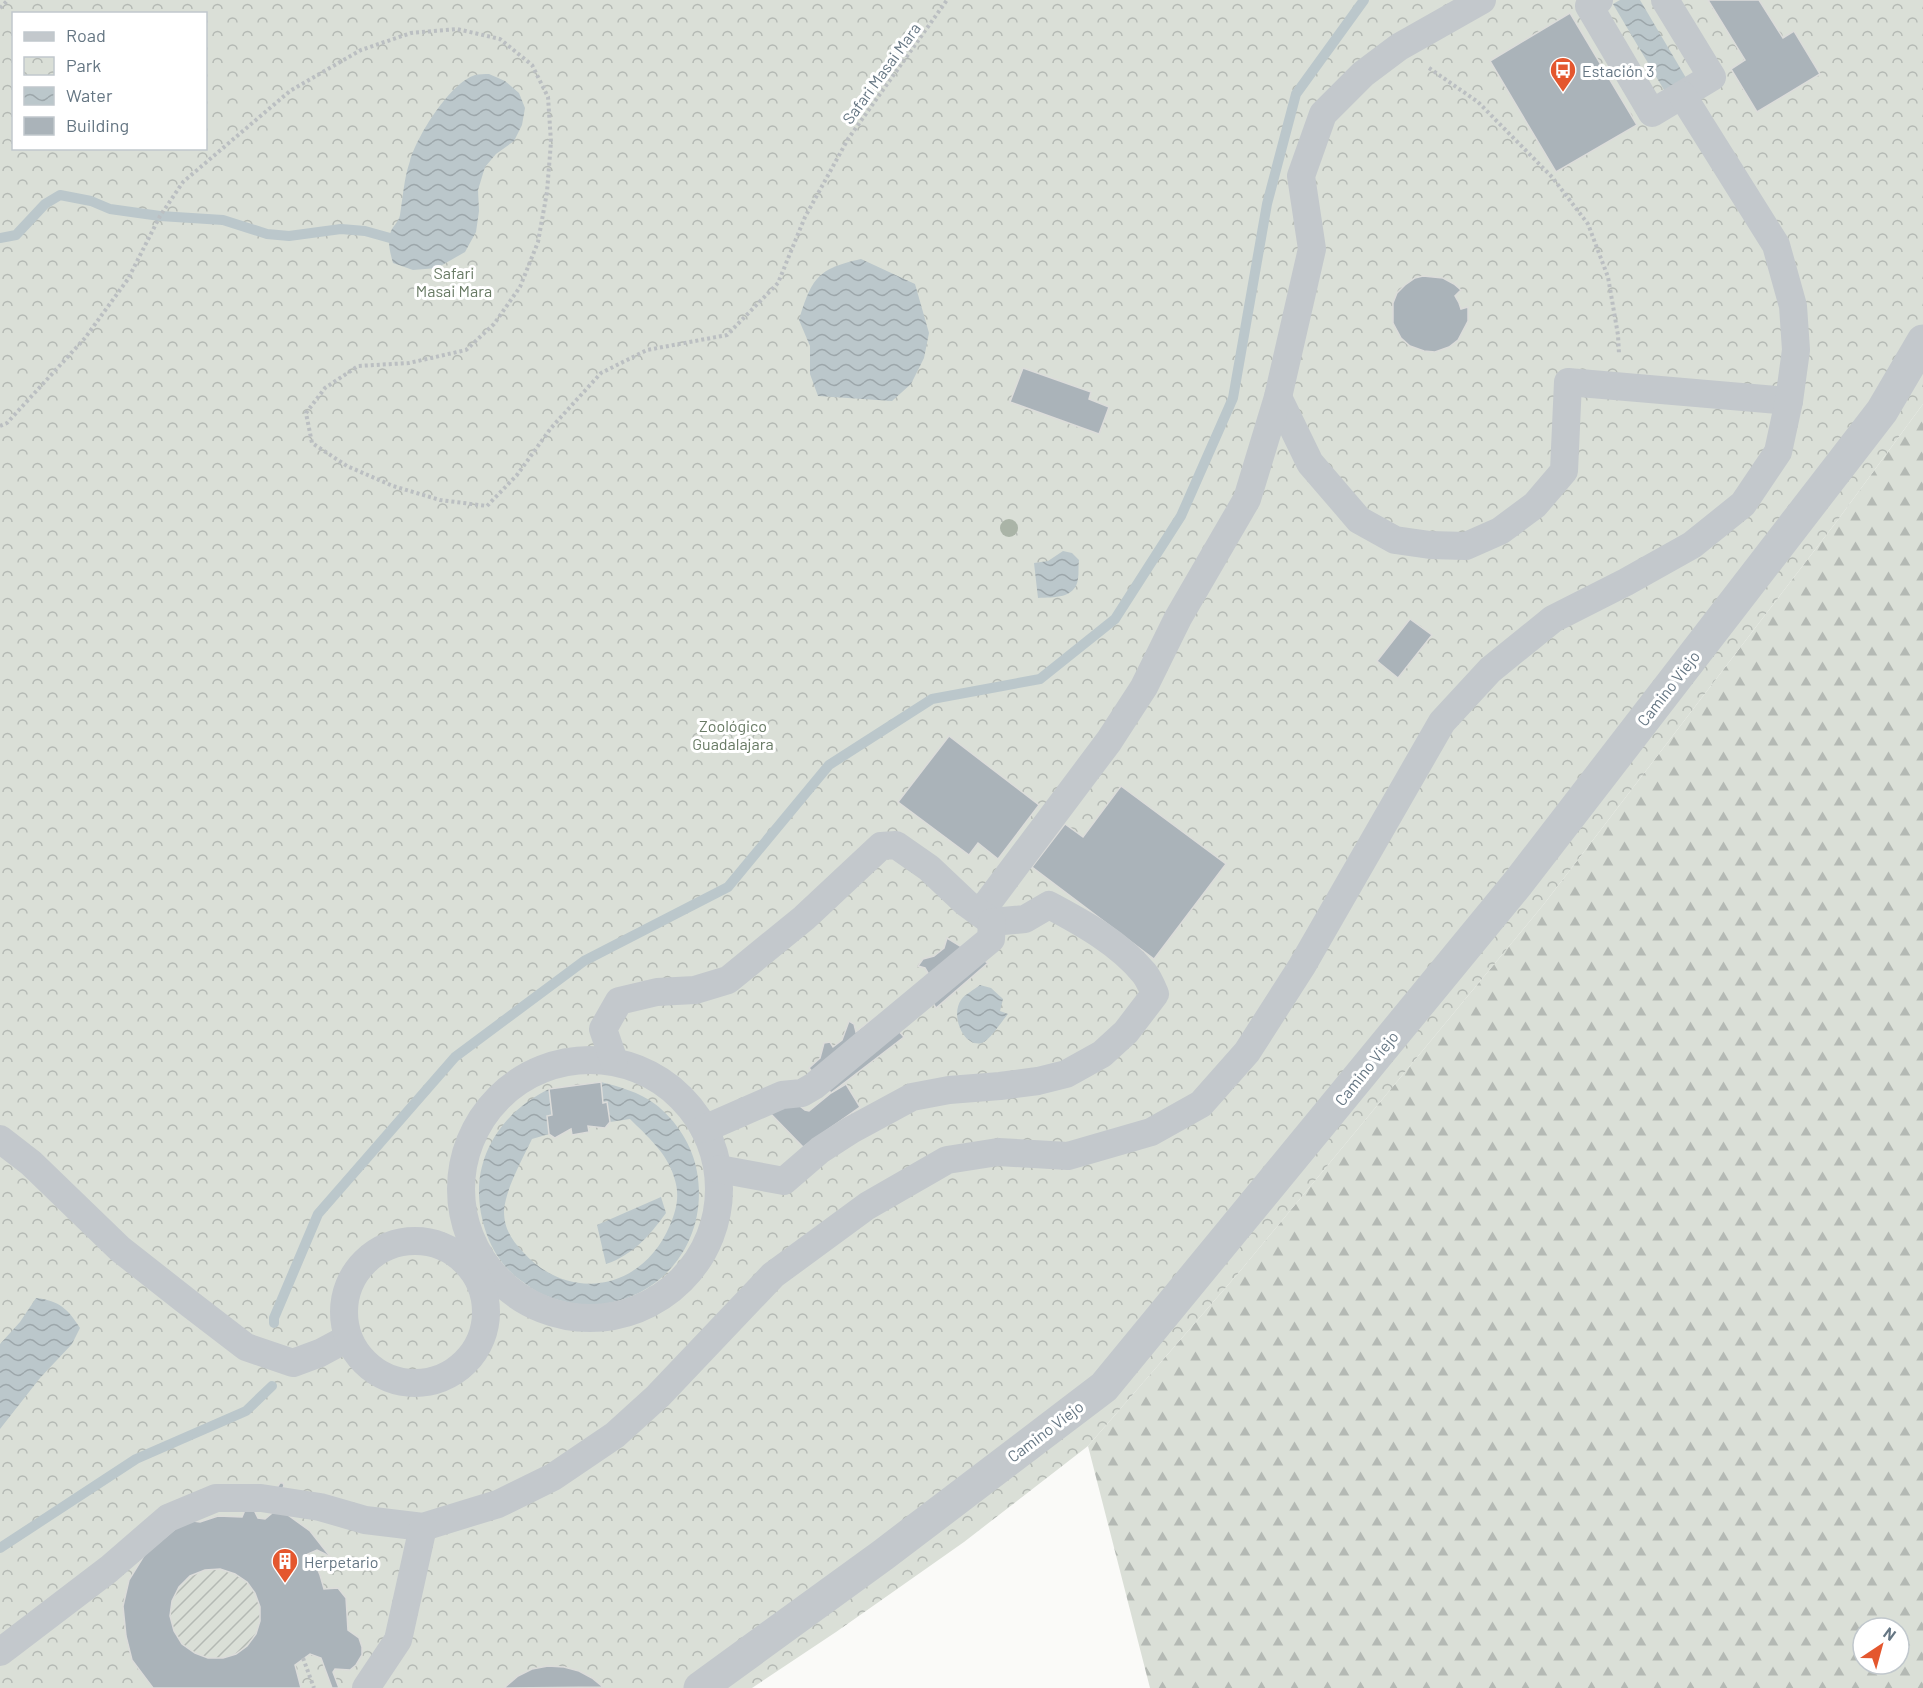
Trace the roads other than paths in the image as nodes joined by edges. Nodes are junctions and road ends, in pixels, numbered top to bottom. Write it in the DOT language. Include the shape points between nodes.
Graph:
graph roads {
  1 [pos="1482,0"];
  2 [pos="1599,0"];
  3 [pos="1665,0"];
  4 [pos="1682,95"];
  5 [pos="1923,341"];
  6 [pos="1278,397"];
  7 [pos="1789,401"];
  8 [pos="986,917"];
  9 [pos="614,1061"];
  10 [pos="704,1129"];
  11 [pos="0,1139"];
  12 [pos="719,1169"];
  13 [pos="477,1265"];
  14 [pos="348,1338"];
  15 [pos="423,1527"];
  16 [pos="0,1652"];
  17 [pos="366,1688"];
  18 [pos="700,1688"];
  1 -- 6 [label="street" via="1399,46 1363,74 1323,114 1301,176 1312,249"];
  2 -- 4 [label="street" via="1589,6 1652,113"];
  3 -- 4 [label="street" via="1712,77"];
  4 -- 7 [label="street" via="1776,245 1793,306 1796,350"];
  5 -- 18 [label="street, Camino Viejo" via="1882,411 1518,883 1104,1387"];
  6 -- 7 [label="street" via="1310,463 1359,520 1395,540 1466,546 1500,531 1526,512 1564,471 1568,382"];
  6 -- 8 [label="street" via="1247,499 1178,618 1144,687"];
  7 -- 15 [label="street" via="1778,452 1743,504 1692,545 1553,619 1490,670 1442,722 1302,966 1247,1053 1201,1104 1151,1132 1068,1156 998,1152 947,1160 867,1206 773,1275 658,1396 615,1435 553,1477 498,1504"];
  8 -- 9 [label="street" via="896,844 880,846 804,918 728,980 695,990 657,992 619,1001 603,1029"];
  8 -- 10 [label="street" via="991,939 814,1086 802,1093 782,1095"];
  8 -- 12 [label="street" via="1025,919 1049,905 1117,947 1146,975 1155,994 1126,1032 1102,1054 1066,1074 912,1097 820,1149 784,1181"];
  9 -- 10 [label="street" via="643,1070 671,1087 690,1106"];
  9 -- 13 [label="street" via="588,1059 555,1064 524,1077 491,1104 470,1139 461,1179 462,1208"];
  10 -- 12 [label="street"];
  11 -- 14 [label="street" via="31,1163 120,1249 246,1347 293,1363"];
  12 -- 13 [label="street" via="717,1220 706,1248 675,1287 635,1311 611,1317 568,1316 514,1293"];
  13 -- 14 [label="street" via="453,1250 414,1239 393,1243 370,1255 357,1269 345,1297 343,1315"];
  13 -- 14 [label="street" via="487,1316 481,1341 466,1363 448,1376 431,1382 404,1382 383,1376 364,1362"];
  15 -- 16 [label="street" via="365,1520 261,1498 216,1498 168,1518 109,1569"];
  15 -- 17 [label="street" via="398,1640"];
}
